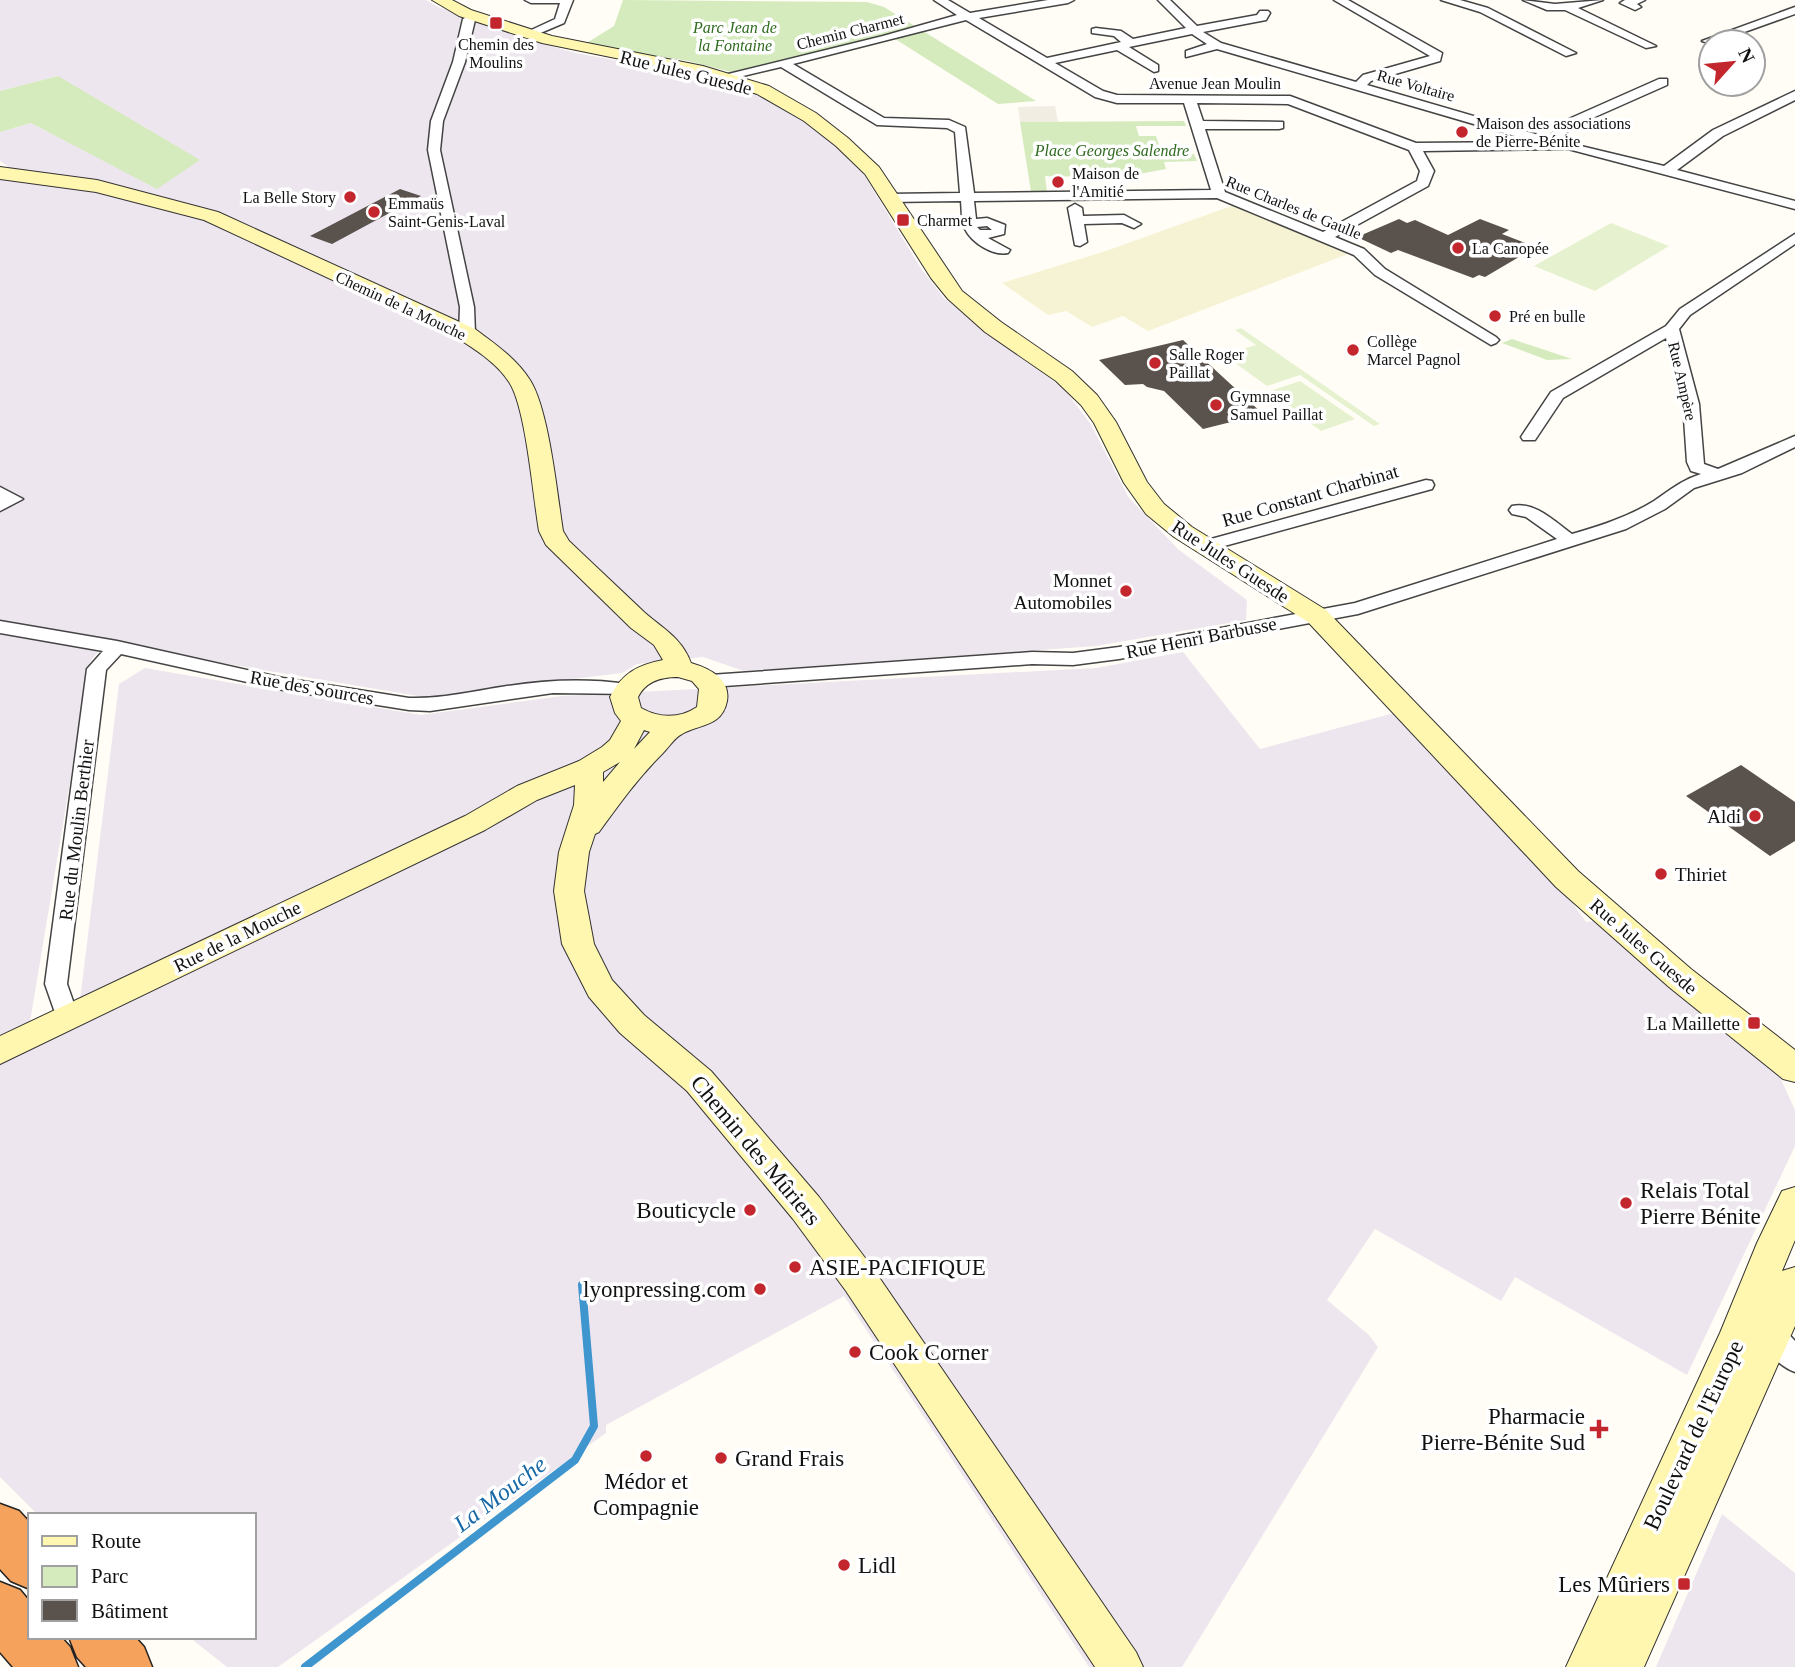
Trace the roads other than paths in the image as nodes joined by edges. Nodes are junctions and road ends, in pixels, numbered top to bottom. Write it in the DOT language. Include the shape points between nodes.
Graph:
graph roads {
  1 [pos="440,0"];
  2 [pos="522,0"];
  3 [pos="567,0"];
  4 [pos="940,0"];
  5 [pos="1068,0"];
  6 [pos="1164,0"];
  7 [pos="1340,0"];
  8 [pos="1447,0"];
  9 [pos="1529,0"];
  10 [pos="1597,0"];
  11 [pos="531,5"];
  12 [pos="1567,7"];
  13 [pos="1795,10"];
  14 [pos="1264,13"];
  15 [pos="967,16"];
  16 [pos="477,22"];
  17 [pos="1744,28"];
  18 [pos="1196,30"];
  19 [pos="1096,31"];
  20 [pos="531,34"];
  21 [pos="1126,45"];
  22 [pos="1217,45"];
  23 [pos="1650,46"];
  24 [pos="1570,53"];
  25 [pos="1190,54"];
  26 [pos="1045,62"];
  27 [pos="783,63"];
  28 [pos="1154,68"];
  29 [pos="722,78"];
  30 [pos="1663,82"];
  31 [pos="1358,87"];
  32 [pos="1795,95"];
  33 [pos="1191,101"];
  34 [pos="1198,125"];
  35 [pos="1279,125"];
  36 [pos="1550,145"];
  37 [pos="1414,148"];
  38 [pos="1668,170"];
  39 [pos="0,173"];
  40 [pos="1219,194"];
  41 [pos="1073,195"];
  42 [pos="968,196"];
  43 [pos="889,198"];
  44 [pos="1795,205"];
  45 [pos="1077,220"];
  46 [pos="1134,224"];
  47 [pos="1324,237"];
  48 [pos="1795,238"];
  49 [pos="1080,242"];
  50 [pos="1003,250"];
  51 [pos="1671,329"];
  52 [pos="467,334"];
  53 [pos="1491,340"];
  54 [pos="1529,437"];
  55 [pos="1795,441"];
  56 [pos="1695,461"];
  57 [pos="1746,463"];
  58 [pos="1717,475"];
  59 [pos="1426,485"];
  60 [pos="0,492"];
  61 [pos="1669,498"];
  62 [pos="0,506"];
  63 [pos="1518,510"];
  64 [pos="1570,541"];
  65 [pos="1206,546"];
  66 [pos="1317,616"];
  67 [pos="0,627"];
  68 [pos="117,648"];
  69 [pos="667,669"];
  70 [pos="626,690"];
  71 [pos="711,692"];
  72 [pos="636,719"];
  73 [pos="673,726"];
  74 [pos="635,762"];
  75 [pos="590,774"];
  76 [pos="579,839"];
  77 [pos="68,1018"];
  78 [pos="0,1051"];
  79 [pos="1795,1069"];
  80 [pos="1795,1202"];
  81 [pos="1795,1283"];
  82 [pos="1783,1347"];
  83 [pos="0,1530"];
  84 [pos="28,1560"];
  85 [pos="0,1610"];
  86 [pos="99,1639"];
  87 [pos="50,1667"];
  88 [pos="124,1667"];
  89 [pos="1121,1667"];
  90 [pos="1588,1667"];
  91 [pos="1621,1667"];
  1 -- 16 [label="street, Rue Jules Guesde"];
  2 -- 11 [label="street"];
  3 -- 11 [label="street"];
  3 -- 20 [label="street" via="560,21"];
  4 -- 15 [label="street, Avenue Jean Moulin"];
  5 -- 15 [label="street, Chemin Charmet"];
  6 -- 18 [label="street, Rue Voltaire"];
  7 -- 31 [label="street" via="1436,53 1436,58 1367,78"];
  8 -- 24 [label="street" via="1485,10"];
  9 -- 12 [label="street" via="1544,8"];
  10 -- 12 [label="street"];
  12 -- 23 [label="street"];
  13 -- 17 [label="street"];
  14 -- 18 [label="street" via="1262,18"];
  15 -- 26 [label="street, Avenue Jean Moulin"];
  15 -- 27 [label="street, Chemin Charmet"];
  16 -- 20 [label="street, Rue Jules Guesde"];
  16 -- 52 [label="street" via="437,121 434,150 468,313"];
  18 -- 21 [label="street"];
  18 -- 22 [label="street, Rue Voltaire"];
  19 -- 21 [label="street" via="1117,33"];
  20 -- 29 [label="street, Rue Jules Guesde"];
  21 -- 26 [label="street"];
  21 -- 28 [label="street"];
  22 -- 25 [label="street"];
  22 -- 31 [label="street, Rue Voltaire"];
  26 -- 33 [label="street, Avenue Jean Moulin" via="1099,94 1117,99"];
  27 -- 29 [label="street, Chemin Charmet"];
  27 -- 42 [label="street" via="881,121 956,126 961,130"];
  29 -- 43 [label="street, Rue Jules Guesde" via="763,90 810,117 860,158"];
  30 -- 36 [label="street" via="1566,125"];
  31 -- 36 [label="street, Rue Voltaire" via="1535,135"];
  32 -- 38 [label="street" via="1718,133"];
  33 -- 34 [label="street"];
  33 -- 37 [label="street, Avenue Jean Moulin" via="1290,100"];
  34 -- 35 [label="street"];
  34 -- 40 [label="street"];
  36 -- 37 [label="street, Avenue Jean Moulin"];
  36 -- 38 [label="street, Rue Voltaire" via="1586,149"];
  37 -- 47 [label="street" via="1427,171 1423,183"];
  38 -- 44 [label="street, Rue Voltaire"];
  39 -- 52 [label="street, Chemin de la Mouche" via="97,186 211,216"];
  40 -- 41 [label="street, Rue Charles de Gaulle"];
  40 -- 47 [label="street, Rue Charles de Gaulle"];
  41 -- 42 [label="street, Rue Charles de Gaulle"];
  41 -- 45 [label="street"];
  42 -- 43 [label="street, Rue Charles de Gaulle"];
  42 -- 50 [label="street" via="973,229 981,240"];
  43 -- 65 [label="street, Rue Jules Guesde" via="955,295 1065,376 1089,400 1155,509"];
  45 -- 46 [label="street" via="1124,219"];
  45 -- 49 [label="street"];
  47 -- 53 [label="street, Rue Charles de Gaulle" via="1359,252 1380,272"];
  48 -- 51 [label="street, Rue Ampère" via="1685,312"];
  51 -- 54 [label="street" via="1557,395"];
  51 -- 56 [label="street, Rue Ampère" via="1695,430"];
  52 -- 69 [label="street, Chemin de la Mouche" via="523,381 551,531 558,545 640,622"];
  55 -- 57 [label="street, Rue Henri Barbusse"];
  56 -- 57 [label="street, Rue Henri Barbusse" via="1728,467"];
  56 -- 58 [label="street" via="1697,467"];
  56 -- 61 [label="street, Rue Henri Barbusse" via="1674,483"];
  57 -- 58 [label="street, Rue Henri Barbusse"];
  58 -- 61 [label="street, Rue Henri Barbusse" via="1688,484"];
  59 -- 65 [label="street, Rue Constant Charbinat"];
  60 -- 62 [label="street" via="14,499"];
  61 -- 64 [label="street, Rue Henri Barbusse" via="1642,516"];
  63 -- 64 [label="street" via="1532,513"];
  64 -- 66 [label="street, Rue Henri Barbusse" via="1368,605"];
  65 -- 66 [label="street, Rue Jules Guesde"];
  66 -- 71 [label="street, Rue Henri Barbusse" via="1150,649 798,675"];
  66 -- 79 [label="street, Rue Jules Guesde" via="1567,879 1680,978"];
  67 -- 68 [label="street, Rue des Sources"];
  68 -- 70 [label="street, Rue des Sources" via="283,684 410,704 564,685"];
  68 -- 77 [label="street, Rue du Moulin Berthier" via="97,669 93,697 56,984"];
  69 -- 70 [label="street" via="633,681"];
  69 -- 71 [label="street" via="702,675"];
  70 -- 72 [label="street" via="625,705"];
  71 -- 73 [label="street" via="702,715"];
  72 -- 73 [label="street"];
  72 -- 75 [label="street, Rue de la Mouche" via="621,746"];
  73 -- 74 [label="street, Chemin des Mûriers"];
  74 -- 75 [label="street, Rue de la Mouche"];
  74 -- 76 [label="street, Chemin des Mûriers"];
  75 -- 76 [label="street, Chemin des Mûriers" via="589,805"];
  75 -- 77 [label="street, Rue de la Mouche" via="475,823"];
  76 -- 89 [label="street, Chemin des Mûriers" via="570,880 571,913 578,944 600,988 632,1024 699,1081 806,1208 859,1279"];
  77 -- 78 [label="street, Rue de la Mouche"];
  80 -- 90 [label="street, Boulevard de l'Europe"];
  81 -- 82 [label="street, Boulevard de l'Europe"];
  82 -- 91 [label="street, Boulevard de l'Europe"];
  83 -- 84 [label="highway"];
  85 -- 87 [label="highway"];
  86 -- 88 [label="highway"];
}
